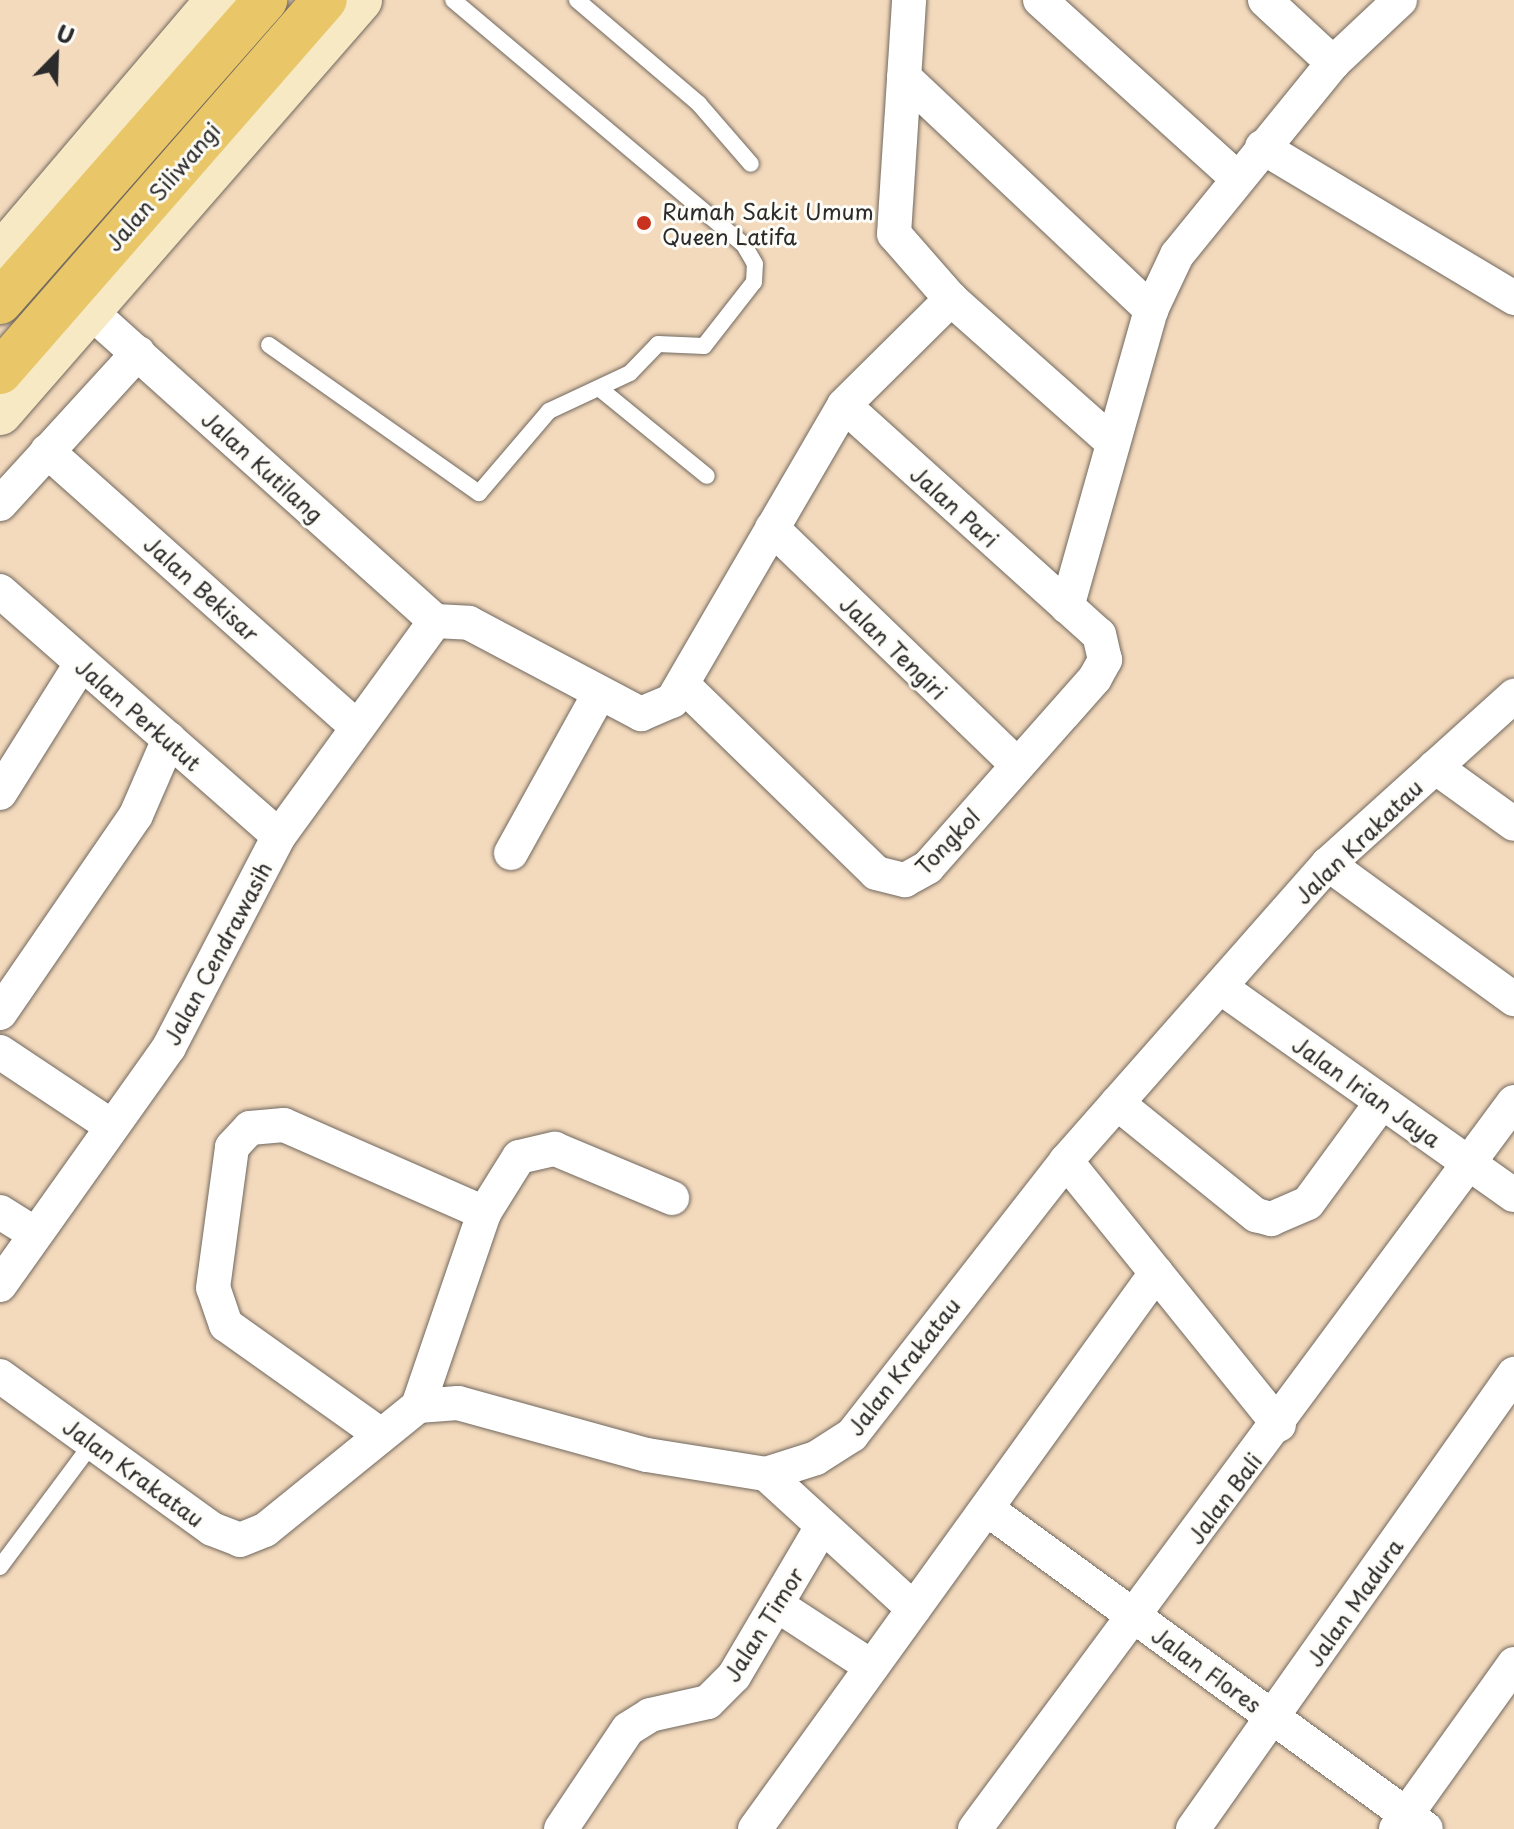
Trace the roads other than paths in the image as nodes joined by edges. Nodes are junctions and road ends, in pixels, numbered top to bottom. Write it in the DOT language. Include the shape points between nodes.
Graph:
graph roads {
  1 [pos="218,0"];
  2 [pos="265,0"];
  3 [pos="325,0"];
  4 [pos="360,0"];
  5 [pos="453,0"];
  6 [pos="577,0"];
  7 [pos="909,0"];
  8 [pos="1040,0"];
  9 [pos="1265,0"];
  10 [pos="1400,0"];
  11 [pos="1333,63"];
  12 [pos="904,77"];
  13 [pos="1262,147"];
  14 [pos="751,164"];
  15 [pos="1237,178"];
  16 [pos="0,256"];
  17 [pos="1514,298"];
  18 [pos="951,299"];
  19 [pos="0,302"];
  20 [pos="1151,310"];
  21 [pos="91,312"];
  22 [pos="50,336"];
  23 [pos="269,345"];
  24 [pos="138,353"];
  25 [pos="0,372"];
  26 [pos="599,388"];
  27 [pos="844,405"];
  28 [pos="0,413"];
  29 [pos="1112,442"];
  30 [pos="47,451"];
  31 [pos="707,476"];
  32 [pos="0,504"];
  33 [pos="772,528"];
  34 [pos="0,591"];
  35 [pos="1067,607"];
  36 [pos="435,621"];
  37 [pos="81,664"];
  38 [pos="683,685"];
  39 [pos="598,696"];
  40 [pos="1514,696"];
  41 [pos="356,726"];
  42 [pos="169,739"];
  43 [pos="1017,765"];
  44 [pos="1435,767"];
  45 [pos="0,793"];
  46 [pos="1514,824"];
  47 [pos="279,836"];
  48 [pos="511,853"];
  49 [pos="1328,864"];
  50 [pos="1220,987"];
  51 [pos="1514,999"];
  52 [pos="0,1013"];
  53 [pos="0,1052"];
  54 [pos="1382,1102"];
  55 [pos="1514,1102"];
  56 [pos="1117,1103"];
  57 [pos="110,1125"];
  58 [pos="1066,1161"];
  59 [pos="1468,1163"];
  60 [pos="1514,1195"];
  61 [pos="672,1198"];
  62 [pos="0,1212"];
  63 [pos="484,1213"];
  64 [pos="34,1233"];
  65 [pos="1156,1273"];
  66 [pos="0,1285"];
  67 [pos="1514,1374"];
  68 [pos="0,1376"];
  69 [pos="418,1406"];
  70 [pos="1279,1425"];
  71 [pos="381,1435"];
  72 [pos="94,1441"];
  73 [pos="766,1474"];
  74 [pos="987,1509"];
  75 [pos="820,1530"];
  76 [pos="0,1567"];
  77 [pos="777,1605"];
  78 [pos="914,1609"];
  79 [pos="1135,1617"];
  80 [pos="1514,1664"];
  81 [pos="872,1667"];
  82 [pos="1274,1717"];
  83 [pos="1409,1824"];
  84 [pos="561,1829"];
  85 [pos="755,1829"];
  86 [pos="975,1829"];
  87 [pos="1193,1829"];
  1 -- 16 [label="street"];
  2 -- 19 [label="highway, Jalan Siliwangi"];
  3 -- 22 [label="highway, Jalan Siliwangi"];
  4 -- 21 [label="street"];
  5 -- 26 [label="lane" via="744,245 755,264 754,282 704,346 658,344 630,373"];
  6 -- 14 [label="lane" via="699,104"];
  7 -- 12 [label="street"];
  8 -- 15 [label="street"];
  9 -- 11 [label="street"];
  10 -- 11 [label="street"];
  11 -- 13 [label="street"];
  12 -- 18 [label="street" via="894,234"];
  12 -- 20 [label="street"];
  13 -- 15 [label="street"];
  13 -- 17 [label="street"];
  15 -- 20 [label="street" via="1177,255"];
  18 -- 27 [label="street"];
  18 -- 29 [label="street"];
  20 -- 29 [label="street"];
  21 -- 22 [label="street"];
  21 -- 24 [label="street, Jalan Kutilang"];
  22 -- 25 [label="highway, Jalan Siliwangi"];
  22 -- 28 [label="street"];
  23 -- 26 [label="lane" via="470,492 479,493 549,411"];
  24 -- 30 [label="street"];
  24 -- 36 [label="street, Jalan Kutilang"];
  26 -- 31 [label="lane"];
  27 -- 33 [label="street"];
  27 -- 35 [label="street, Jalan Pari"];
  29 -- 35 [label="street"];
  30 -- 32 [label="street"];
  30 -- 41 [label="street, Jalan Bekisar"];
  33 -- 38 [label="street"];
  33 -- 43 [label="street, Jalan Tengiri"];
  34 -- 37 [label="street, Jalan Perkutut"];
  35 -- 43 [label="street, Tongkol" via="1099,635 1105,660"];
  36 -- 39 [label="street" via="469,623"];
  36 -- 41 [label="street, Jalan Cendrawasih"];
  37 -- 42 [label="street, Jalan Perkutut"];
  37 -- 45 [label="street"];
  38 -- 39 [label="street" via="672,701 641,714"];
  38 -- 43 [label="street, Tongkol" via="876,873 894,880 928,867"];
  39 -- 48 [label="street"];
  40 -- 44 [label="street, Jalan Krakatau"];
  41 -- 47 [label="street, Jalan Cendrawasih"];
  42 -- 47 [label="street, Jalan Perkutut"];
  42 -- 52 [label="street" via="136,815"];
  44 -- 46 [label="street"];
  44 -- 49 [label="street, Jalan Krakatau"];
  47 -- 57 [label="street, Jalan Cendrawasih" via="169,1047"];
  49 -- 50 [label="street, Jalan Krakatau"];
  49 -- 51 [label="street"];
  50 -- 54 [label="street, Jalan Irian Jaya"];
  50 -- 56 [label="street, Jalan Krakatau"];
  53 -- 57 [label="street"];
  54 -- 56 [label="street" via="1308,1203 1271,1219 1256,1215"];
  54 -- 59 [label="street, Jalan Irian Jaya"];
  55 -- 59 [label="street, Jalan Bali"];
  56 -- 58 [label="street, Jalan Krakatau"];
  57 -- 64 [label="street, Jalan Cendrawasih"];
  58 -- 65 [label="street"];
  58 -- 73 [label="street, Jalan Krakatau" via="852,1435 816,1458"];
  59 -- 60 [label="street, Jalan Irian Jaya"];
  59 -- 70 [label="street, Jalan Bali"];
  61 -- 63 [label="street" via="573,1154 538,1147 506,1168"];
  62 -- 64 [label="street"];
  63 -- 69 [label="street"];
  63 -- 71 [label="street" via="284,1125 250,1128 232,1147 213,1288 226,1325"];
  64 -- 66 [label="street, Jalan Cendrawasih"];
  65 -- 70 [label="street"];
  65 -- 74 [label="street"];
  67 -- 82 [label="street, Jalan Madura"];
  68 -- 72 [label="street, Jalan Krakatau"];
  69 -- 71 [label="street, Jalan Krakatau"];
  69 -- 73 [label="street, Jalan Krakatau" via="458,1403 647,1455"];
  70 -- 79 [label="street, Jalan Bali"];
  71 -- 72 [label="street, Jalan Krakatau" via="265,1530 240,1540 212,1529"];
  72 -- 76 [label="lane"];
  73 -- 75 [label="street"];
  74 -- 78 [label="street"];
  74 -- 79 [label="street, Jalan Flores"];
  75 -- 77 [label="street, Jalan Timor"];
  75 -- 78 [label="street"];
  77 -- 81 [label="street"];
  77 -- 84 [label="street, Jalan Timor" via="734,1676 708,1702 650,1715 628,1729"];
  78 -- 81 [label="street"];
  79 -- 82 [label="street, Jalan Flores"];
  79 -- 86 [label="street, Jalan Bali"];
  80 -- 83 [label="street"];
  81 -- 85 [label="street"];
  82 -- 83 [label="street, Jalan Flores"];
  82 -- 87 [label="street, Jalan Madura"];
}
